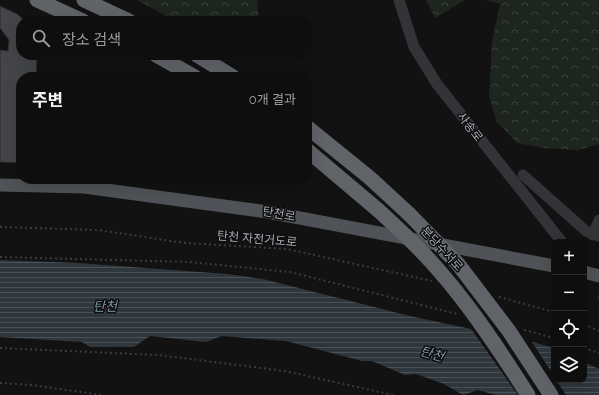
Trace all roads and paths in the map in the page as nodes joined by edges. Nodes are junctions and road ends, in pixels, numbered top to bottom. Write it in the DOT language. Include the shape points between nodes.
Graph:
graph roads {
  1 [pos="37,0"];
  2 [pos="84,0"];
  3 [pos="399,0"];
  4 [pos="72,16"];
  5 [pos="118,16"];
  6 [pos="165,60"];
  7 [pos="206,60"];
  8 [pos="186,72"];
  9 [pos="225,72"];
  10 [pos="312,131"];
  11 [pos="312,154"];
  12 [pos="523,175"];
  13 [pos="0,184"];
  14 [pos="599,220"];
  15 [pos="0,226"];
  16 [pos="596,236"];
  17 [pos="560,239"];
  18 [pos="0,257"];
  19 [pos="551,265"];
  20 [pos="436,282"];
  21 [pos="496,296"];
  22 [pos="551,311"];
  23 [pos="459,314"];
  24 [pos="587,325"];
  25 [pos="520,329"];
  26 [pos="599,331"];
  27 [pos="551,337"];
  28 [pos="0,348"];
  29 [pos="587,349"];
  30 [pos="599,353"];
  31 [pos="0,383"];
  32 [pos="102,395"];
  33 [pos="392,395"];
  34 [pos="528,395"];
  35 [pos="551,395"];
  1 -- 4 [label="highway"];
  2 -- 5 [label="highway"];
  3 -- 17 [label="street, 사송로" via="414,47 437,84"];
  6 -- 8 [label="highway"];
  7 -- 9 [label="highway"];
  10 -- 35 [label="highway, 분당수서로, bridge" via="410,214 458,264 510,331"];
  11 -- 34 [label="highway, 분당수서로, bridge" via="378,210 419,249 482,328"];
  12 -- 16 [label="street" via="586,231"];
  13 -- 19 [label="main road, 탄천로" via="84,187 268,212"];
  14 -- 16 [label="street"];
  15 -- 20 [label="path, 탄천 자전거도로" via="98,230 185,243 287,249"];
  18 -- 23 [label="path" via="190,262 290,272"];
  21 -- 22 [label="path"];
  24 -- 26 [label="path"];
  25 -- 27 [label="path"];
  28 -- 33 [label="path" via="158,355 285,371"];
  29 -- 30 [label="path"];
  31 -- 32 [label="path"];
}
